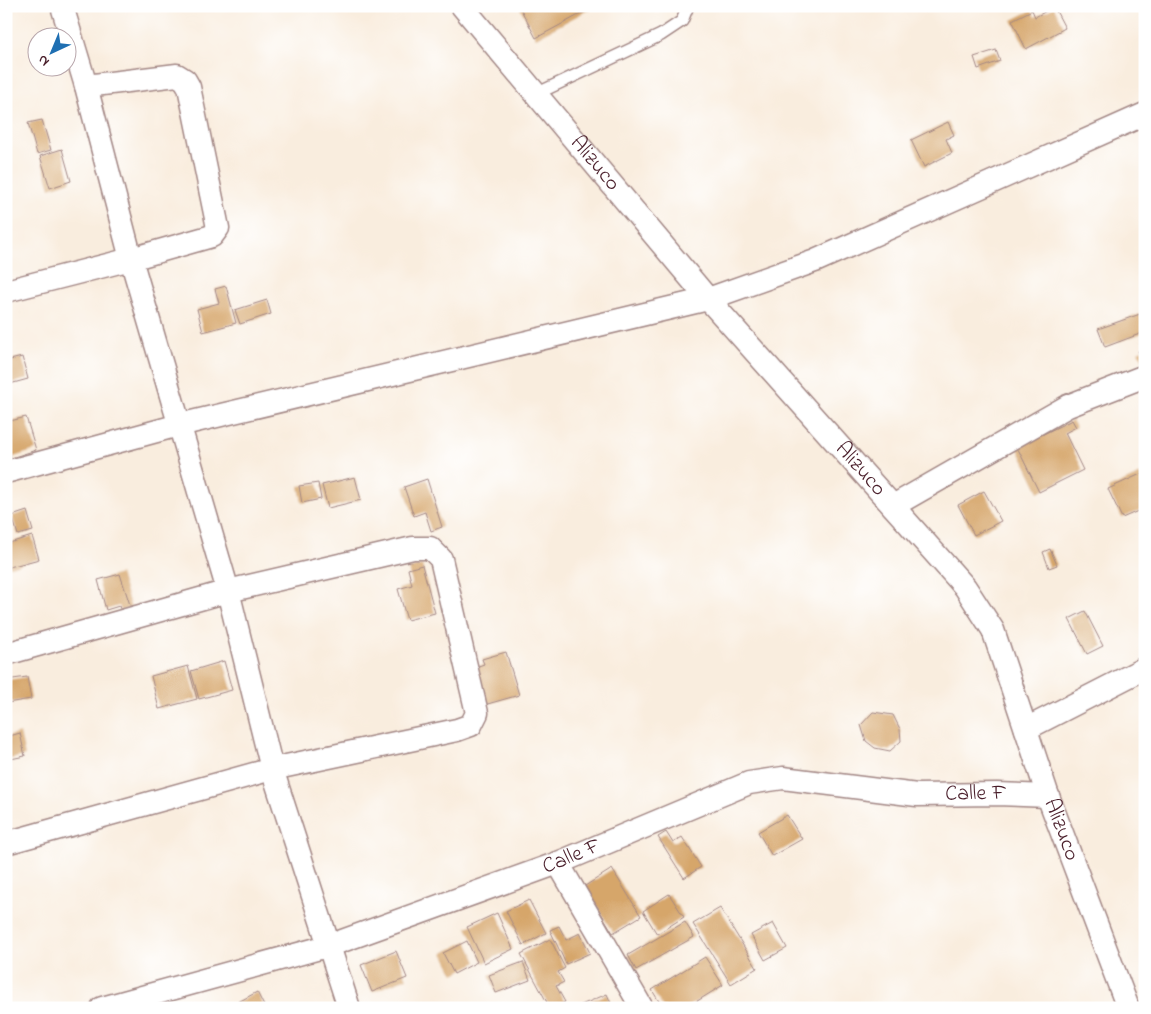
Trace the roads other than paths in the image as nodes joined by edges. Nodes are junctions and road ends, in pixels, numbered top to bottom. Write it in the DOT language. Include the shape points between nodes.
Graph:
graph roads {
  1 [pos="62,6"];
  2 [pos="462,6"];
  3 [pos="688,6"];
  4 [pos="86,86"];
  5 [pos="536,94"];
  6 [pos="1145,114"];
  7 [pos="130,259"];
  8 [pos="6,291"];
  9 [pos="708,299"];
  10 [pos="1145,376"];
  11 [pos="179,425"];
  12 [pos="6,472"];
  13 [pos="893,506"];
  14 [pos="228,591"];
  15 [pos="6,654"];
  16 [pos="1145,668"];
  17 [pos="1026,729"];
  18 [pos="272,769"];
  19 [pos="1048,796"];
  20 [pos="6,843"];
  21 [pos="558,863"];
  22 [pos="331,945"];
  23 [pos="102,1008"];
  24 [pos="349,1008"];
  25 [pos="642,1008"];
  26 [pos="1128,1008"];
  1 -- 4 [label="street"];
  2 -- 5 [label="street, Alizuco"];
  3 -- 5 [label="lane" via="682,22 661,35"];
  4 -- 7 [label="street"];
  4 -- 7 [label="street" via="176,75 185,80 188,87 218,228 212,236"];
  5 -- 9 [label="street, Alizuco"];
  6 -- 9 [label="street" via="815,261"];
  7 -- 8 [label="street"];
  7 -- 11 [label="street"];
  9 -- 11 [label="street"];
  9 -- 13 [label="street, Alizuco"];
  10 -- 13 [label="street" via="1068,406"];
  11 -- 12 [label="street"];
  11 -- 14 [label="street"];
  13 -- 17 [label="street, Alizuco" via="965,587 993,630"];
  14 -- 15 [label="street"];
  14 -- 18 [label="street"];
  14 -- 18 [label="street" via="413,548 430,548 441,559 477,713 471,725"];
  16 -- 17 [label="street"];
  17 -- 19 [label="street, Alizuco"];
  18 -- 20 [label="street"];
  18 -- 22 [label="street"];
  19 -- 21 [label="street, Calle F" via="917,795 783,778 749,783"];
  19 -- 26 [label="street, Alizuco"];
  21 -- 22 [label="street, Calle F"];
  21 -- 25 [label="street"];
  22 -- 23 [label="street, Calle F"];
  22 -- 24 [label="street"];
}
